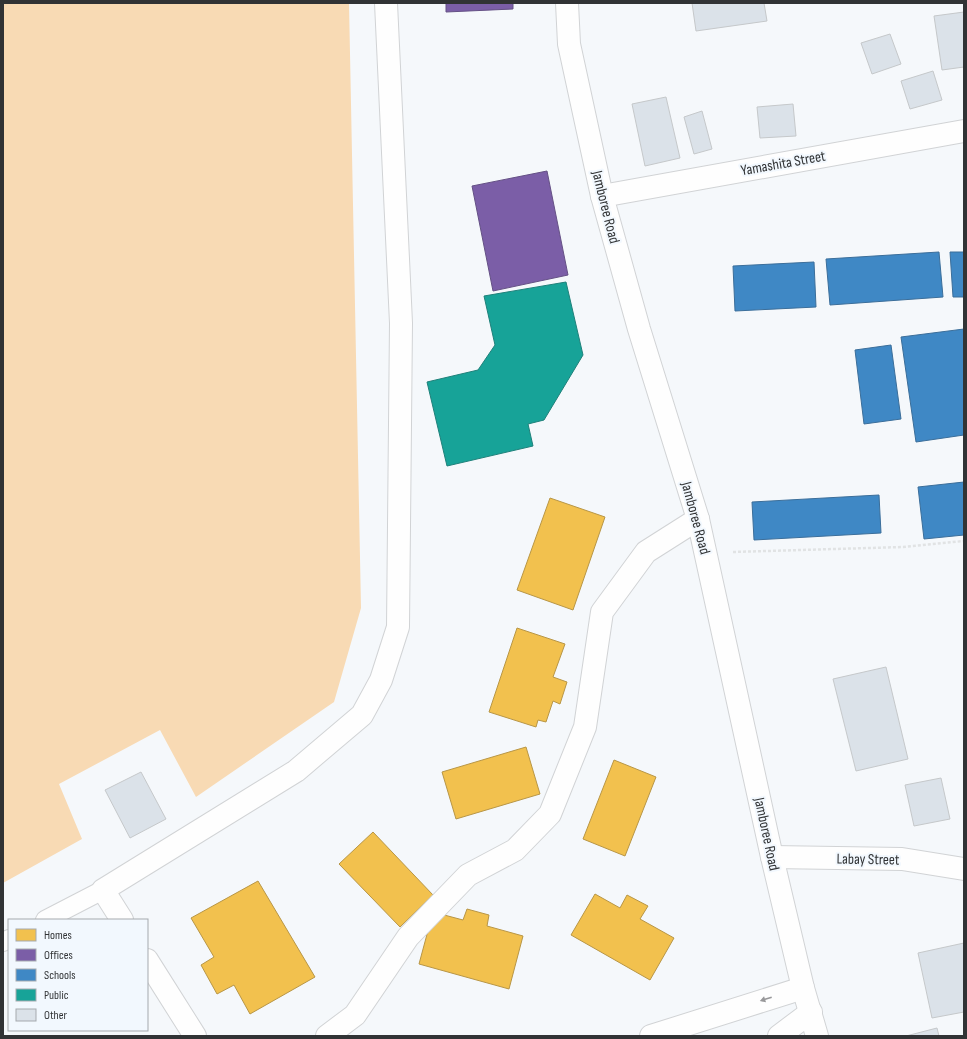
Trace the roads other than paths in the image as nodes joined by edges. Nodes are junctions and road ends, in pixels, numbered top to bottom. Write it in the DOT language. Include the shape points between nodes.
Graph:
graph roads {
  1 [pos="386,3"];
  2 [pos="570,3"];
  3 [pos="964,131"];
  4 [pos="602,196"];
  5 [pos="698,519"];
  6 [pos="772,857"];
  7 [pos="964,870"];
  8 [pos="103,890"];
  9 [pos="47,919"];
  10 [pos="121,919"];
  11 [pos="148,962"];
  12 [pos="803,988"];
  13 [pos="811,1012"];
  14 [pos="195,1036"];
  15 [pos="326,1036"];
  16 [pos="651,1036"];
  17 [pos="779,1036"];
  18 [pos="818,1036"];
  1 -- 8 [label="street" via="401,323 398,627 381,680 362,715 296,771"];
  2 -- 4 [label="street, Jamboree Road" via="569,44"];
  3 -- 4 [label="street, Yamashita Street"];
  4 -- 5 [label="street, Jamboree Road" via="639,329"];
  5 -- 6 [label="street, Jamboree Road"];
  5 -- 15 [label="street" via="646,552 602,612 585,727 550,814 514,850 468,875 408,937 355,1015"];
  6 -- 7 [label="street, Labay Street" via="902,859"];
  6 -- 12 [label="street, Jamboree Road"];
  8 -- 9 [label="lane"];
  8 -- 10 [label="street"];
  11 -- 14 [label="street"];
  12 -- 13 [label="street, Jamboree Road"];
  12 -- 16 [label="street, one-way"];
  13 -- 17 [label="street"];
  13 -- 18 [label="street, Jamboree Road"];
}
